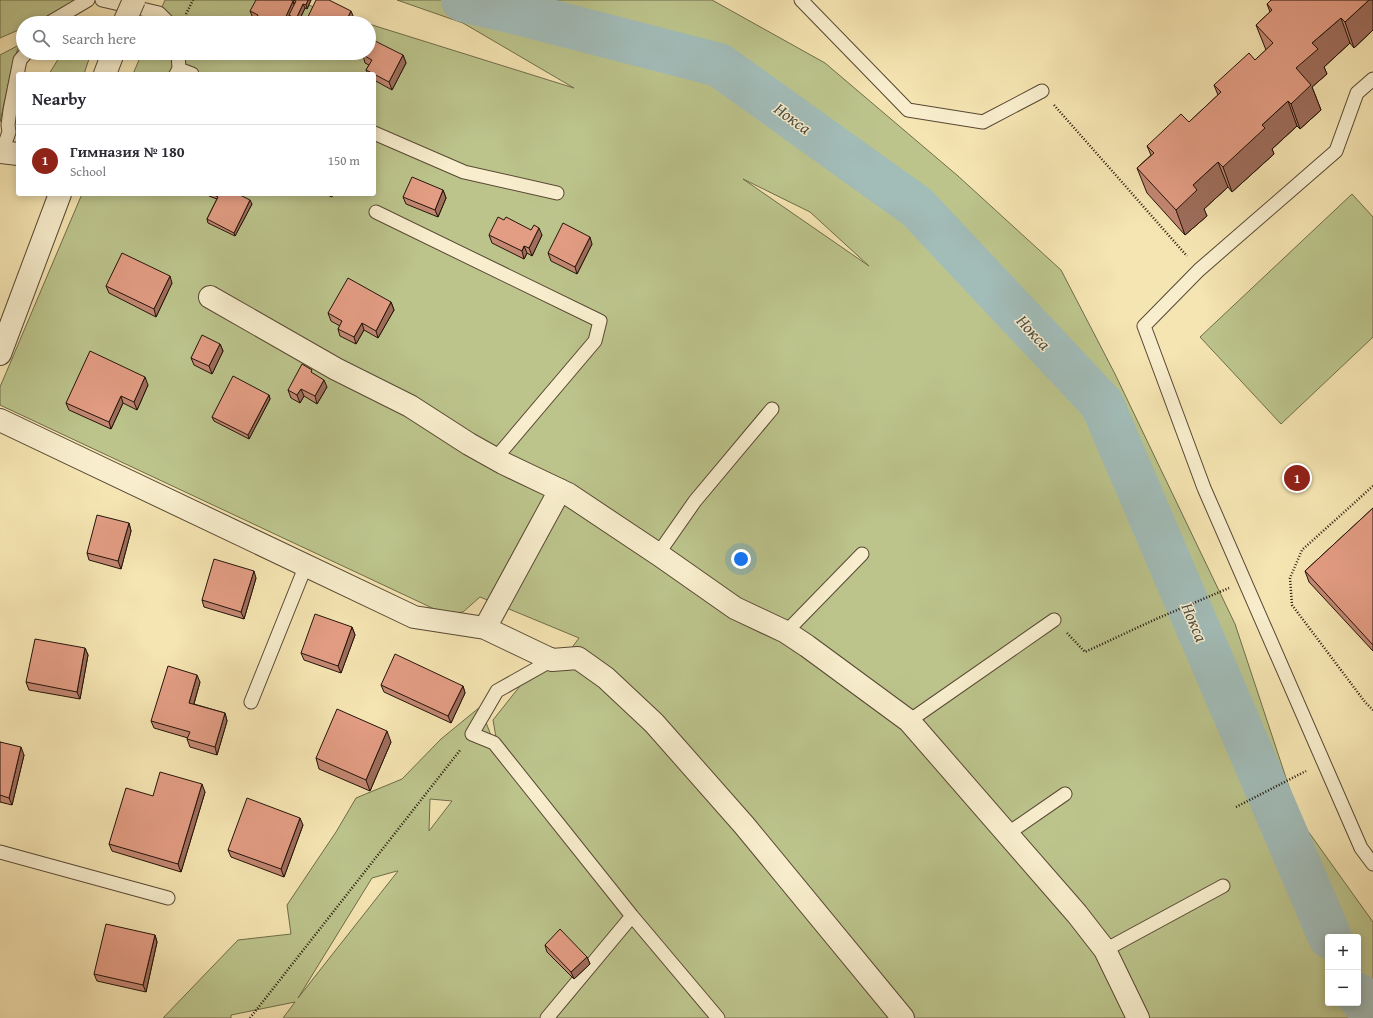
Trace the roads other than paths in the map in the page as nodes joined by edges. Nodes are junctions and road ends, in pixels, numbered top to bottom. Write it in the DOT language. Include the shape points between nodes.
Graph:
graph roads {
  1 [pos="88,0"];
  2 [pos="102,0"];
  3 [pos="134,0"];
  4 [pos="801,0"];
  5 [pos="61,16"];
  6 [pos="127,16"];
  7 [pos="163,16"];
  8 [pos="20,60"];
  9 [pos="110,60"];
  10 [pos="178,60"];
  11 [pos="177,71"];
  12 [pos="18,72"];
  13 [pos="106,72"];
  14 [pos="1373,79"];
  15 [pos="16,80"];
  16 [pos="1042,91"];
  17 [pos="376,135"];
  18 [pos="7,153"];
  19 [pos="557,193"];
  20 [pos="59,196"];
  21 [pos="376,212"];
  22 [pos="210,297"];
  23 [pos="0,354"];
  24 [pos="772,409"];
  25 [pos="0,420"];
  26 [pos="495,459"];
  27 [pos="560,490"];
  28 [pos="658,554"];
  29 [pos="862,554"];
  30 [pos="306,565"];
  31 [pos="1054,620"];
  32 [pos="485,628"];
  33 [pos="786,632"];
  34 [pos="552,660"];
  35 [pos="251,702"];
  36 [pos="909,721"];
  37 [pos="1065,794"];
  38 [pos="1007,834"];
  39 [pos="0,852"];
  40 [pos="1373,864"];
  41 [pos="1223,886"];
  42 [pos="168,898"];
  43 [pos="632,916"];
  44 [pos="1105,950"];
  45 [pos="547,1018"];
  46 [pos="718,1018"];
  47 [pos="903,1018"];
  48 [pos="1138,1018"];
  1 -- 5 [label="lane"];
  2 -- 7 [label="lane" via="160,13"];
  3 -- 6 [label="street, bridge"];
  4 -- 16 [label="lane" via="908,110 984,122"];
  8 -- 12 [label="lane"];
  9 -- 13 [label="street"];
  10 -- 11 [label="lane"];
  14 -- 40 [label="lane" via="1357,93 1336,151 1199,270 1144,326 1204,488 1361,848"];
  15 -- 18 [label="lane" via="8,125"];
  17 -- 19 [label="lane" via="464,172"];
  20 -- 23 [label="street"];
  21 -- 26 [label="lane" via="600,321 594,341"];
  22 -- 26 [label="street" via="336,369 410,406"];
  24 -- 28 [label="lane" via="696,501"];
  25 -- 30 [label="street"];
  26 -- 27 [label="street"];
  27 -- 28 [label="street"];
  27 -- 32 [label="street"];
  28 -- 33 [label="street" via="735,608"];
  29 -- 33 [label="lane"];
  30 -- 32 [label="street" via="414,617"];
  30 -- 35 [label="lane"];
  31 -- 36 [label="lane"];
  32 -- 34 [label="street"];
  33 -- 36 [label="street"];
  34 -- 43 [label="lane" via="497,692 472,734 494,743"];
  34 -- 47 [label="street" via="578,658 606,678 654,723 744,825"];
  36 -- 38 [label="street"];
  37 -- 38 [label="lane"];
  38 -- 44 [label="street"];
  39 -- 42 [label="lane"];
  41 -- 44 [label="lane"];
  43 -- 45 [label="lane"];
  43 -- 46 [label="lane"];
  44 -- 48 [label="street"];
}
